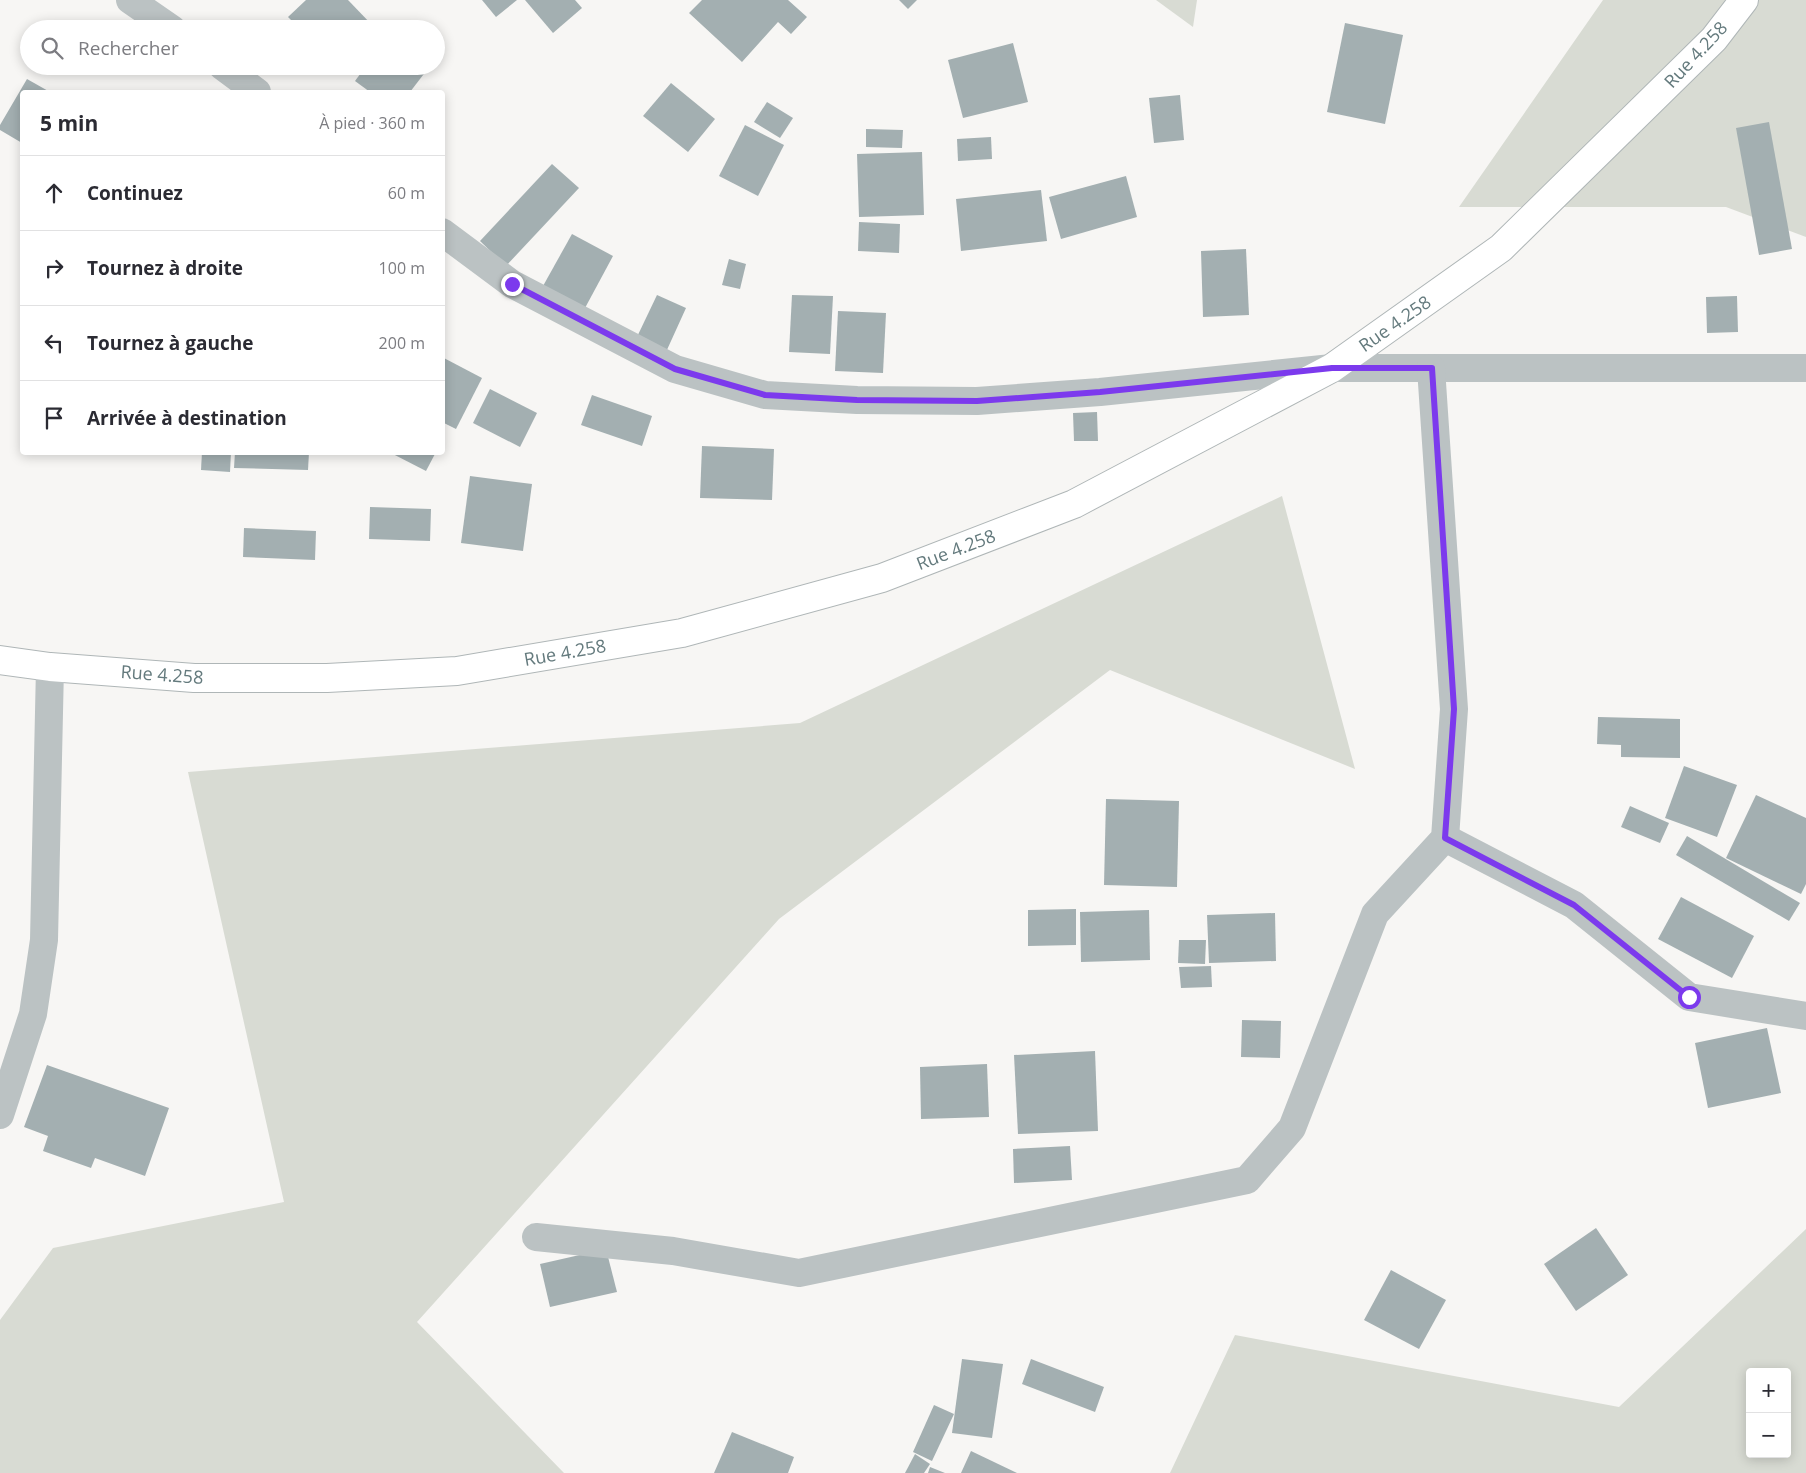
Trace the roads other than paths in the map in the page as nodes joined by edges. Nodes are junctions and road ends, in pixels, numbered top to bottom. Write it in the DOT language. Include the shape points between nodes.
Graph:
graph roads {
  1 [pos="130,0"];
  2 [pos="1744,0"];
  3 [pos="159,20"];
  4 [pos="234,75"];
  5 [pos="254,90"];
  6 [pos="445,234"];
  7 [pos="1332,368"];
  8 [pos="1432,368"];
  9 [pos="1806,368"];
  10 [pos="0,660"];
  11 [pos="50,668"];
  12 [pos="1445,838"];
  13 [pos="1806,1016"];
  14 [pos="0,1115"];
  15 [pos="536,1236"];
  1 -- 3 [label="street"];
  2 -- 7 [label="highway, Rue 4.258" via="1714,40 1501,248"];
  4 -- 5 [label="street"];
  6 -- 7 [label="street" via="512,284 675,369 765,395 977,401"];
  7 -- 8 [label="street"];
  7 -- 11 [label="highway, Rue 4.258" via="1074,504 882,578 682,633 457,671 346,678 194,678"];
  8 -- 9 [label="street"];
  8 -- 12 [label="street" via="1454,709"];
  10 -- 11 [label="highway, Rue 4.258"];
  11 -- 14 [label="street" via="44,940 33,1014"];
  12 -- 13 [label="street" via="1574,905 1689,997"];
  12 -- 15 [label="street" via="1376,914 1292,1128 1247,1180 799,1273 673,1251"];
}
